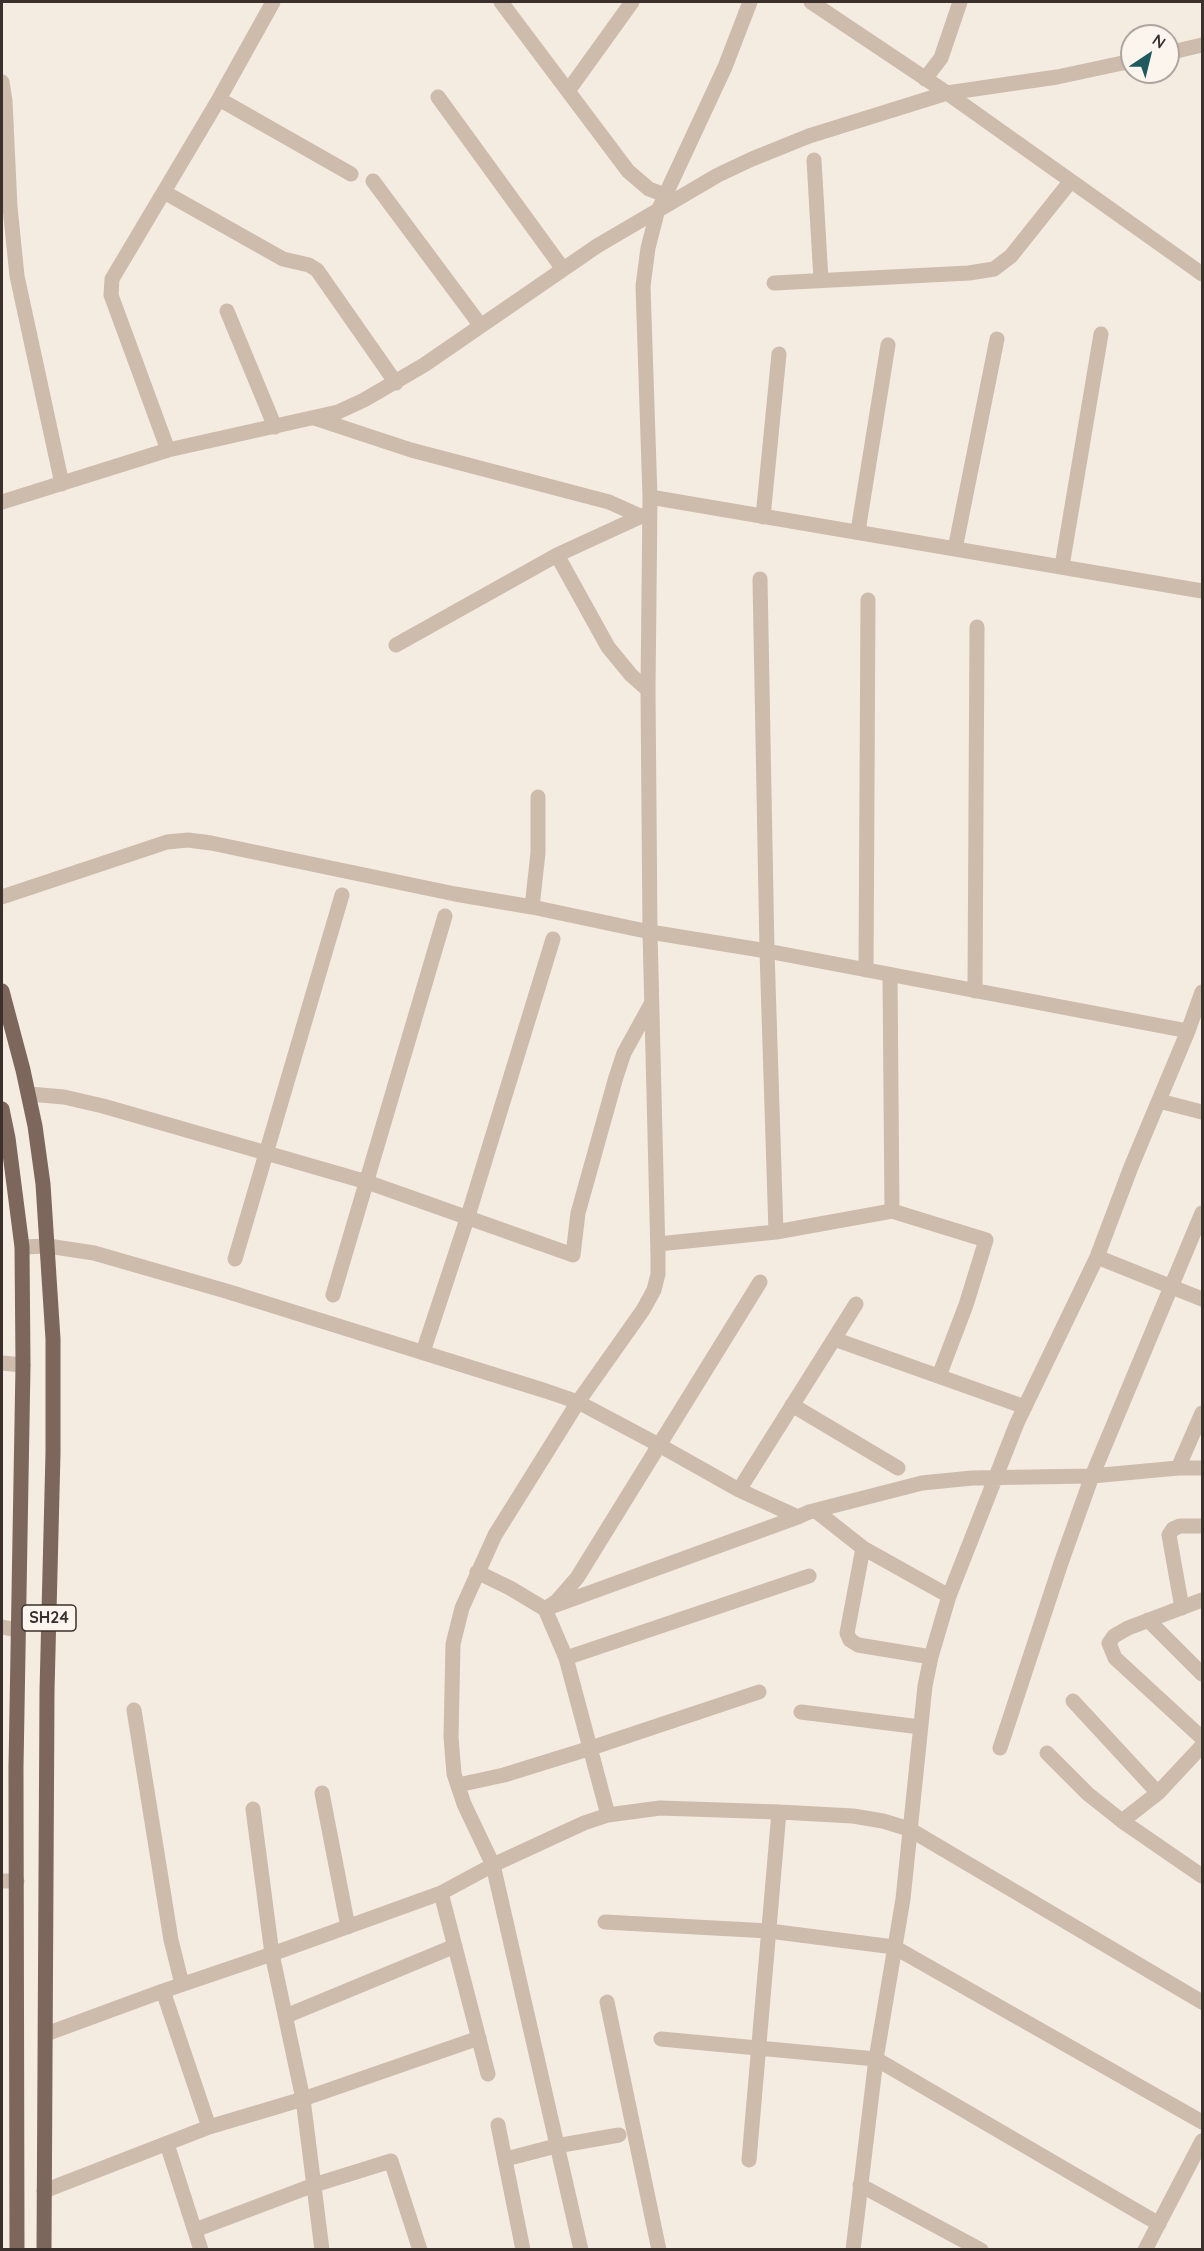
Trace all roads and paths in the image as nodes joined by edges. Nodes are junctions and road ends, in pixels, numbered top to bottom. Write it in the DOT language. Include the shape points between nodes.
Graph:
graph roads {
  1 [pos="273,2"];
  2 [pos="501,2"];
  3 [pos="632,2"];
  4 [pos="750,2"];
  5 [pos="811,2"];
  6 [pos="960,2"];
  7 [pos="1203,45"];
  8 [pos="1180,50"];
  9 [pos="1120,64"];
  10 [pos="925,79"];
  11 [pos="2,82"];
  12 [pos="568,91"];
  13 [pos="947,93"];
  14 [pos="438,97"];
  15 [pos="219,99"];
  16 [pos="814,160"];
  17 [pos="351,174"];
  18 [pos="374,181"];
  19 [pos="1070,182"];
  20 [pos="164,192"];
  21 [pos="665,195"];
  22 [pos="657,213"];
  23 [pos="562,269"];
  24 [pos="1203,274"];
  25 [pos="17,276"];
  26 [pos="2,279"];
  27 [pos="821,280"];
  28 [pos="774,283"];
  29 [pos="227,310"];
  30 [pos="481,326"];
  31 [pos="1101,334"];
  32 [pos="997,339"];
  33 [pos="888,345"];
  34 [pos="779,354"];
  35 [pos="396,383"];
  36 [pos="314,418"];
  37 [pos="275,427"];
  38 [pos="168,450"];
  39 [pos="62,484"];
  40 [pos="650,497"];
  41 [pos="2,502"];
  42 [pos="644,514"];
  43 [pos="763,517"];
  44 [pos="858,531"];
  45 [pos="955,549"];
  46 [pos="557,555"];
  47 [pos="1062,566"];
  48 [pos="760,579"];
  49 [pos="1203,591"];
  50 [pos="868,600"];
  51 [pos="976,627"];
  52 [pos="396,645"];
  53 [pos="648,690"];
  54 [pos="538,797"];
  55 [pos="342,895"];
  56 [pos="2,897"];
  57 [pos="532,907"];
  58 [pos="444,916"];
  59 [pos="650,932"];
  60 [pos="553,939"];
  61 [pos="767,951"];
  62 [pos="866,970"];
  63 [pos="890,975"];
  64 [pos="2,991"];
  65 [pos="975,992"];
  66 [pos="1203,992"];
  67 [pos="651,1004"];
  68 [pos="1188,1031"];
  69 [pos="29,1094"];
  70 [pos="1159,1101"];
  71 [pos="2,1109"];
  72 [pos="1203,1112"];
  73 [pos="265,1153"];
  74 [pos="367,1182"];
  75 [pos="892,1211"];
  76 [pos="1203,1213"];
  77 [pos="468,1216"];
  78 [pos="777,1232"];
  79 [pos="658,1244"];
  80 [pos="22,1246"];
  81 [pos="48,1246"];
  82 [pos="1096,1257"];
  83 [pos="235,1260"];
  84 [pos="760,1282"];
  85 [pos="1170,1287"];
  86 [pos="333,1295"];
  87 [pos="1203,1299"];
  88 [pos="856,1304"];
  89 [pos="834,1339"];
  90 [pos="423,1352"];
  91 [pos="2,1363"];
  92 [pos="23,1365"];
  93 [pos="939,1376"];
  94 [pos="578,1402"];
  95 [pos="792,1405"];
  96 [pos="1024,1407"];
  97 [pos="1203,1413"];
  98 [pos="659,1444"];
  99 [pos="898,1468"];
  100 [pos="1178,1468"];
  101 [pos="1203,1468"];
  102 [pos="1092,1476"];
  103 [pos="995,1479"];
  104 [pos="739,1490"];
  105 [pos="816,1510"];
  106 [pos="798,1518"];
  107 [pos="1203,1526"];
  108 [pos="863,1548"];
  109 [pos="477,1572"];
  110 [pos="809,1576"];
  111 [pos="949,1596"];
  112 [pos="1196,1605"];
  113 [pos="545,1609"];
  114 [pos="1148,1620"];
  115 [pos="2,1627"];
  116 [pos="17,1630"];
  117 [pos="931,1657"];
  118 [pos="566,1658"];
  119 [pos="1203,1674"];
  120 [pos="759,1692"];
  121 [pos="1073,1701"];
  122 [pos="134,1710"];
  123 [pos="801,1712"];
  124 [pos="920,1727"];
  125 [pos="1203,1738"];
  126 [pos="1203,1746"];
  127 [pos="591,1748"];
  128 [pos="1000,1748"];
  129 [pos="1047,1753"];
  130 [pos="458,1785"];
  131 [pos="322,1793"];
  132 [pos="1158,1793"];
  133 [pos="253,1809"];
  134 [pos="780,1812"];
  135 [pos="609,1815"];
  136 [pos="1122,1821"];
  137 [pos="909,1829"];
  138 [pos="493,1865"];
  139 [pos="1203,1876"];
  140 [pos="2,1881"];
  141 [pos="17,1881"];
  142 [pos="441,1893"];
  143 [pos="605,1922"];
  144 [pos="348,1927"];
  145 [pos="769,1930"];
  146 [pos="455,1946"];
  147 [pos="894,1947"];
  148 [pos="272,1954"];
  149 [pos="182,1984"];
  150 [pos="163,1991"];
  151 [pos="607,2002"];
  152 [pos="1203,2002"];
  153 [pos="286,2016"];
  154 [pos="46,2034"];
  155 [pos="479,2038"];
  156 [pos="661,2039"];
  157 [pos="759,2047"];
  158 [pos="876,2060"];
  159 [pos="488,2074"];
  160 [pos="303,2099"];
  161 [pos="1203,2122"];
  162 [pos="498,2125"];
  163 [pos="209,2127"];
  164 [pos="619,2135"];
  165 [pos="1203,2141"];
  166 [pos="167,2144"];
  167 [pos="556,2146"];
  168 [pos="506,2159"];
  169 [pos="749,2160"];
  170 [pos="314,2185"];
  171 [pos="860,2185"];
  172 [pos="44,2191"];
  173 [pos="1159,2224"];
  174 [pos="195,2230"];
  175 [pos="17,2250"];
  176 [pos="44,2250"];
  177 [pos="201,2250"];
  178 [pos="322,2250"];
  179 [pos="420,2250"];
  180 [pos="523,2250"];
  181 [pos="581,2250"];
  182 [pos="659,2250"];
  183 [pos="853,2250"];
  184 [pos="981,2250"];
  185 [pos="1145,2250"];
  1 -- 15 [label="street"];
  2 -- 12 [label="street"];
  3 -- 12 [label="street"];
  4 -- 21 [label="street" via="725,67"];
  5 -- 10 [label="street"];
  6 -- 10 [label="street" via="941,58"];
  7 -- 8 [label="street"];
  9 -- 13 [label="street"];
  10 -- 13 [label="street"];
  11 -- 25 [label="street"];
  12 -- 21 [label="street" via="628,171 649,189"];
  13 -- 19 [label="street"];
  13 -- 22 [label="street" via="809,136 752,159"];
  14 -- 23 [label="street"];
  15 -- 17 [label="street"];
  15 -- 20 [label="street"];
  16 -- 27 [label="street"];
  18 -- 30 [label="street"];
  19 -- 24 [label="street"];
  19 -- 27 [label="street" via="1011,256 994,269"];
  20 -- 35 [label="street" via="283,259 316,270"];
  20 -- 38 [label="street" via="112,279 111,295"];
  21 -- 22 [label="street"];
  22 -- 23 [label="street"];
  22 -- 40 [label="street" via="644,286"];
  23 -- 30 [label="street"];
  25 -- 26 [label="street"];
  25 -- 39 [label="street"];
  27 -- 28 [label="street"];
  29 -- 37 [label="street"];
  30 -- 35 [label="street"];
  31 -- 47 [label="street"];
  32 -- 45 [label="street"];
  33 -- 44 [label="street"];
  34 -- 43 [label="street"];
  35 -- 36 [label="street" via="338,412"];
  36 -- 37 [label="street"];
  36 -- 42 [label="street" via="411,450"];
  37 -- 38 [label="street"];
  38 -- 39 [label="street"];
  39 -- 41 [label="street"];
  40 -- 42 [label="street"];
  40 -- 43 [label="street"];
  42 -- 46 [label="street"];
  42 -- 53 [label="street"];
  43 -- 44 [label="street"];
  44 -- 45 [label="street"];
  45 -- 47 [label="street"];
  46 -- 52 [label="street"];
  46 -- 53 [label="street" via="608,647"];
  47 -- 49 [label="street"];
  48 -- 61 [label="street"];
  50 -- 62 [label="street"];
  51 -- 65 [label="street"];
  53 -- 59 [label="street"];
  54 -- 57 [label="street" via="538,853"];
  55 -- 73 [label="street"];
  56 -- 57 [label="street" via="167,842 188,840"];
  57 -- 59 [label="street"];
  58 -- 74 [label="street"];
  59 -- 61 [label="street"];
  59 -- 67 [label="street"];
  60 -- 77 [label="street"];
  61 -- 62 [label="street"];
  61 -- 78 [label="street"];
  62 -- 63 [label="street"];
  63 -- 65 [label="street"];
  63 -- 75 [label="street"];
  64 -- 69 [label="main road, SH24"];
  65 -- 68 [label="street"];
  66 -- 68 [label="street"];
  67 -- 77 [label="street" via="624,1053 616,1077 578,1213 573,1255"];
  67 -- 79 [label="street"];
  68 -- 70 [label="street"];
  69 -- 73 [label="street" via="82,1101"];
  69 -- 81 [label="main road, SH24"];
  70 -- 72 [label="street"];
  70 -- 82 [label="street"];
  71 -- 80 [label="main road, SH24"];
  73 -- 74 [label="street"];
  73 -- 83 [label="street"];
  74 -- 77 [label="street"];
  74 -- 86 [label="street"];
  75 -- 78 [label="street"];
  75 -- 93 [label="street" via="986,1240"];
  76 -- 85 [label="street"];
  77 -- 90 [label="street"];
  78 -- 79 [label="street"];
  79 -- 94 [label="street" via="654,1290"];
  80 -- 81 [label="street"];
  80 -- 92 [label="main road, SH24"];
  81 -- 90 [label="street" via="94,1253"];
  81 -- 154 [label="main road, SH24" via="53,1453"];
  82 -- 85 [label="street"];
  82 -- 96 [label="street"];
  84 -- 98 [label="street"];
  85 -- 87 [label="street"];
  85 -- 102 [label="street"];
  88 -- 89 [label="street"];
  89 -- 93 [label="street"];
  89 -- 95 [label="street"];
  90 -- 94 [label="street"];
  91 -- 92 [label="street"];
  92 -- 116 [label="main road, SH24"];
  93 -- 96 [label="street"];
  94 -- 98 [label="street"];
  94 -- 109 [label="street" via="495,1535"];
  95 -- 99 [label="street"];
  95 -- 104 [label="street"];
  96 -- 103 [label="street"];
  97 -- 100 [label="street"];
  98 -- 104 [label="street"];
  98 -- 113 [label="street" via="577,1578"];
  100 -- 101 [label="street"];
  100 -- 102 [label="street"];
  102 -- 103 [label="street"];
  102 -- 128 [label="street"];
  103 -- 105 [label="street" via="922,1483"];
  103 -- 111 [label="street"];
  104 -- 106 [label="street"];
  105 -- 106 [label="street"];
  105 -- 108 [label="street"];
  106 -- 113 [label="street"];
  107 -- 112 [label="street" via="1180,1526 1169,1535"];
  108 -- 111 [label="street"];
  108 -- 117 [label="street" via="847,1633 850,1640 858,1645"];
  109 -- 113 [label="street"];
  109 -- 130 [label="street" via="453,1644 451,1737"];
  110 -- 118 [label="street"];
  111 -- 117 [label="street"];
  112 -- 114 [label="street"];
  113 -- 118 [label="street"];
  114 -- 119 [label="street"];
  114 -- 125 [label="street" via="1114,1636 1109,1643 1111,1651"];
  115 -- 116 [label="street"];
  116 -- 141 [label="main road, SH24"];
  117 -- 124 [label="street"];
  118 -- 127 [label="street"];
  120 -- 127 [label="street"];
  121 -- 132 [label="street"];
  122 -- 149 [label="street" via="171,1940"];
  123 -- 124 [label="street"];
  124 -- 137 [label="street"];
  126 -- 132 [label="street"];
  127 -- 130 [label="street"];
  127 -- 135 [label="street"];
  129 -- 136 [label="street"];
  130 -- 138 [label="street"];
  131 -- 144 [label="street"];
  132 -- 136 [label="street"];
  133 -- 148 [label="street"];
  134 -- 135 [label="street" via="660,1808"];
  134 -- 137 [label="street" via="853,1816"];
  134 -- 145 [label="street"];
  135 -- 138 [label="street"];
  136 -- 139 [label="street"];
  137 -- 147 [label="street"];
  137 -- 152 [label="street"];
  138 -- 142 [label="street"];
  138 -- 167 [label="street"];
  140 -- 141 [label="street"];
  141 -- 175 [label="main road, SH24"];
  142 -- 144 [label="street"];
  142 -- 146 [label="street"];
  143 -- 145 [label="street"];
  144 -- 148 [label="street"];
  145 -- 147 [label="street"];
  145 -- 157 [label="street"];
  146 -- 153 [label="street"];
  146 -- 155 [label="street"];
  147 -- 158 [label="street"];
  147 -- 161 [label="street"];
  148 -- 149 [label="street"];
  148 -- 153 [label="street"];
  149 -- 150 [label="street"];
  150 -- 154 [label="street"];
  150 -- 163 [label="street"];
  151 -- 182 [label="street"];
  153 -- 160 [label="street"];
  154 -- 172 [label="main road, SH24"];
  155 -- 159 [label="street"];
  155 -- 160 [label="street"];
  156 -- 157 [label="street"];
  157 -- 158 [label="street"];
  157 -- 169 [label="street"];
  158 -- 171 [label="street"];
  158 -- 173 [label="street"];
  160 -- 163 [label="street"];
  160 -- 170 [label="street"];
  162 -- 168 [label="street"];
  163 -- 166 [label="street"];
  164 -- 167 [label="street"];
  165 -- 173 [label="street"];
  166 -- 172 [label="street"];
  166 -- 174 [label="street"];
  167 -- 168 [label="street"];
  167 -- 181 [label="street"];
  168 -- 180 [label="street"];
  170 -- 174 [label="street"];
  170 -- 178 [label="street"];
  170 -- 179 [label="street" via="392,2161"];
  171 -- 183 [label="street"];
  171 -- 184 [label="street"];
  172 -- 176 [label="main road, SH24"];
  173 -- 185 [label="street"];
  174 -- 177 [label="street"];
}
